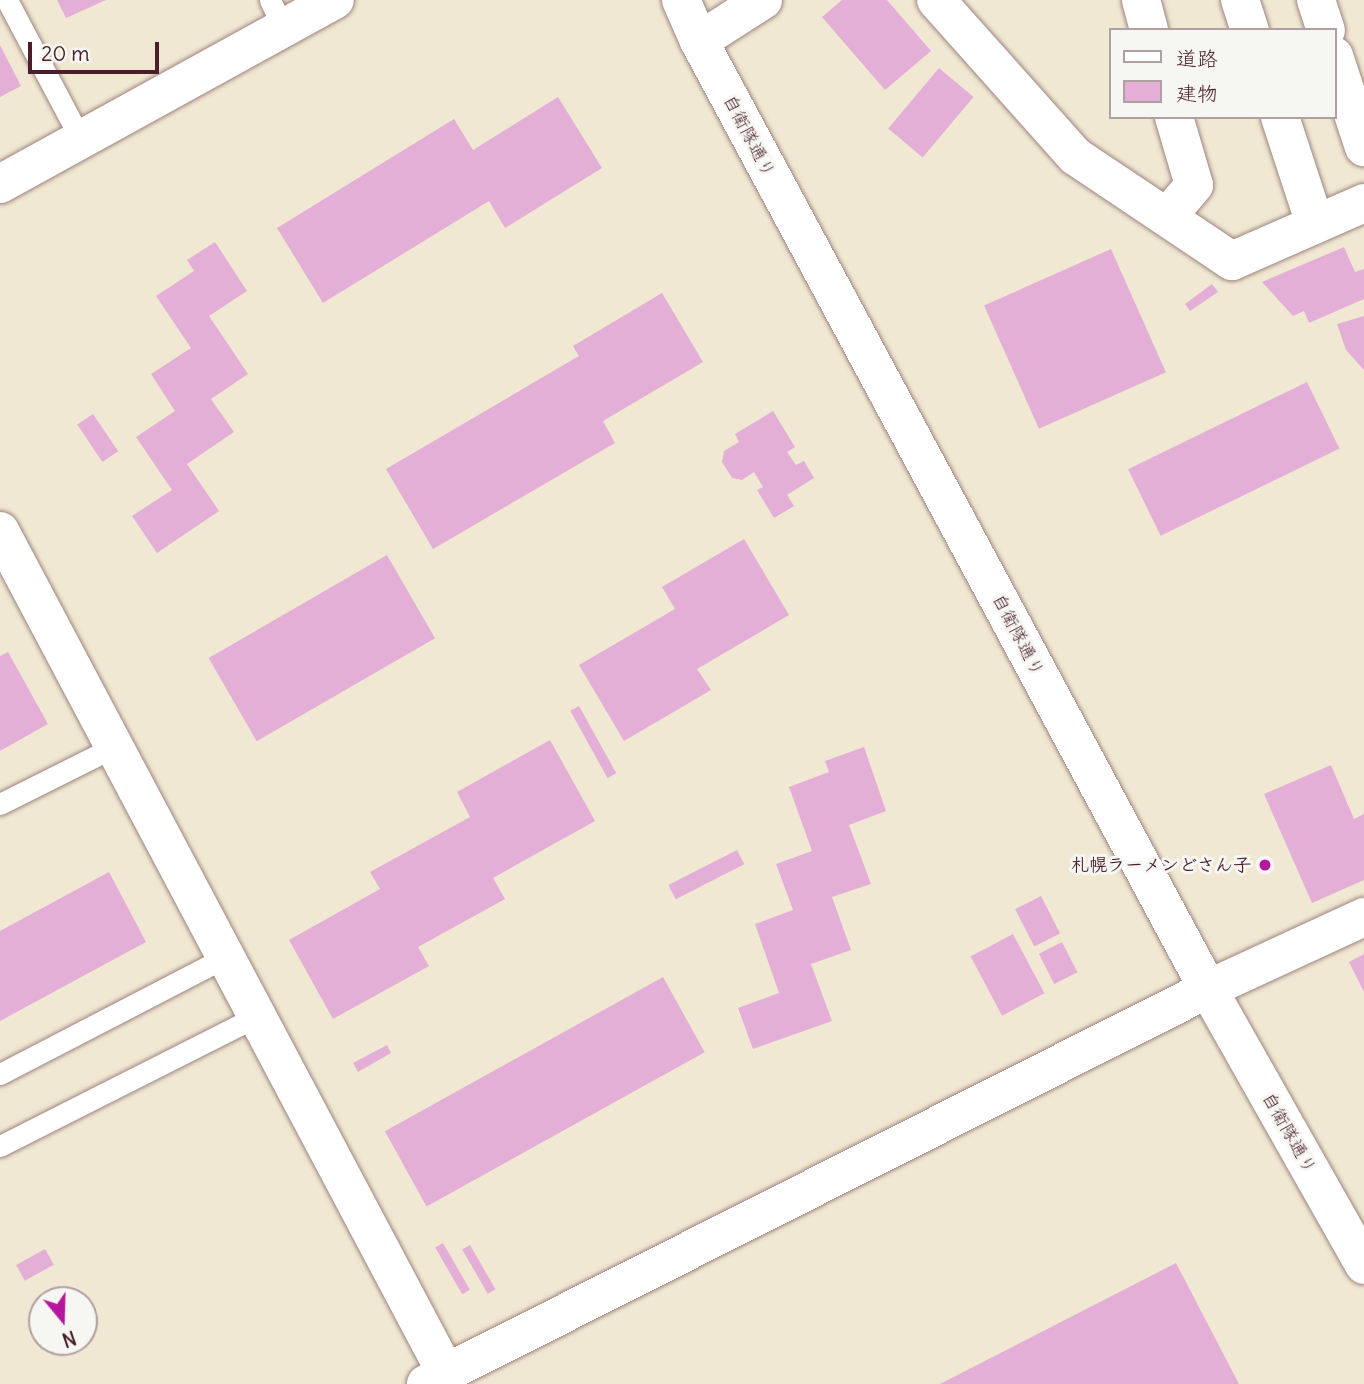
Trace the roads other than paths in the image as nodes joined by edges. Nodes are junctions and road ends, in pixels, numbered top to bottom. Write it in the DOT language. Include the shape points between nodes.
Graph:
graph roads {
  1 [pos="7,0"];
  2 [pos="335,0"];
  3 [pos="681,0"];
  4 [pos="763,0"];
  5 [pos="936,0"];
  6 [pos="1141,0"];
  7 [pos="1240,0"];
  8 [pos="1316,0"];
  9 [pos="277,14"];
  10 [pos="1148,28"];
  11 [pos="1249,28"];
  12 [pos="1325,28"];
  13 [pos="699,41"];
  14 [pos="1336,62"];
  15 [pos="1175,119"];
  16 [pos="1281,119"];
  17 [pos="81,140"];
  18 [pos="1364,147"];
  19 [pos="0,184"];
  20 [pos="1364,203"];
  21 [pos="1167,218"];
  22 [pos="1315,224"];
  23 [pos="0,531"];
  24 [pos="114,747"];
  25 [pos="0,804"];
  26 [pos="1364,917"];
  27 [pos="226,957"];
  28 [pos="1208,989"];
  29 [pos="257,1016"];
  30 [pos="0,1074"];
  31 [pos="0,1146"];
  32 [pos="1364,1265"];
  33 [pos="436,1379"];
  1 -- 17 [label="lane"];
  2 -- 9 [label="street"];
  3 -- 13 [label="street, 自衛隊通り"];
  4 -- 13 [label="street"];
  5 -- 21 [label="street" via="1075,156"];
  6 -- 10 [label="street"];
  7 -- 11 [label="street"];
  8 -- 12 [label="street"];
  9 -- 17 [label="street"];
  13 -- 28 [label="street, 自衛隊通り"];
  14 -- 18 [label="street"];
  15 -- 21 [label="street" via="1194,185"];
  16 -- 22 [label="street"];
  17 -- 19 [label="street"];
  20 -- 22 [label="street"];
  21 -- 22 [label="street" via="1232,261"];
  23 -- 24 [label="street"];
  24 -- 25 [label="lane"];
  24 -- 27 [label="street"];
  26 -- 28 [label="street"];
  27 -- 29 [label="street"];
  27 -- 30 [label="lane"];
  28 -- 32 [label="street, 自衛隊通り"];
  28 -- 33 [label="street"];
  29 -- 31 [label="lane"];
  29 -- 33 [label="street"];
}
